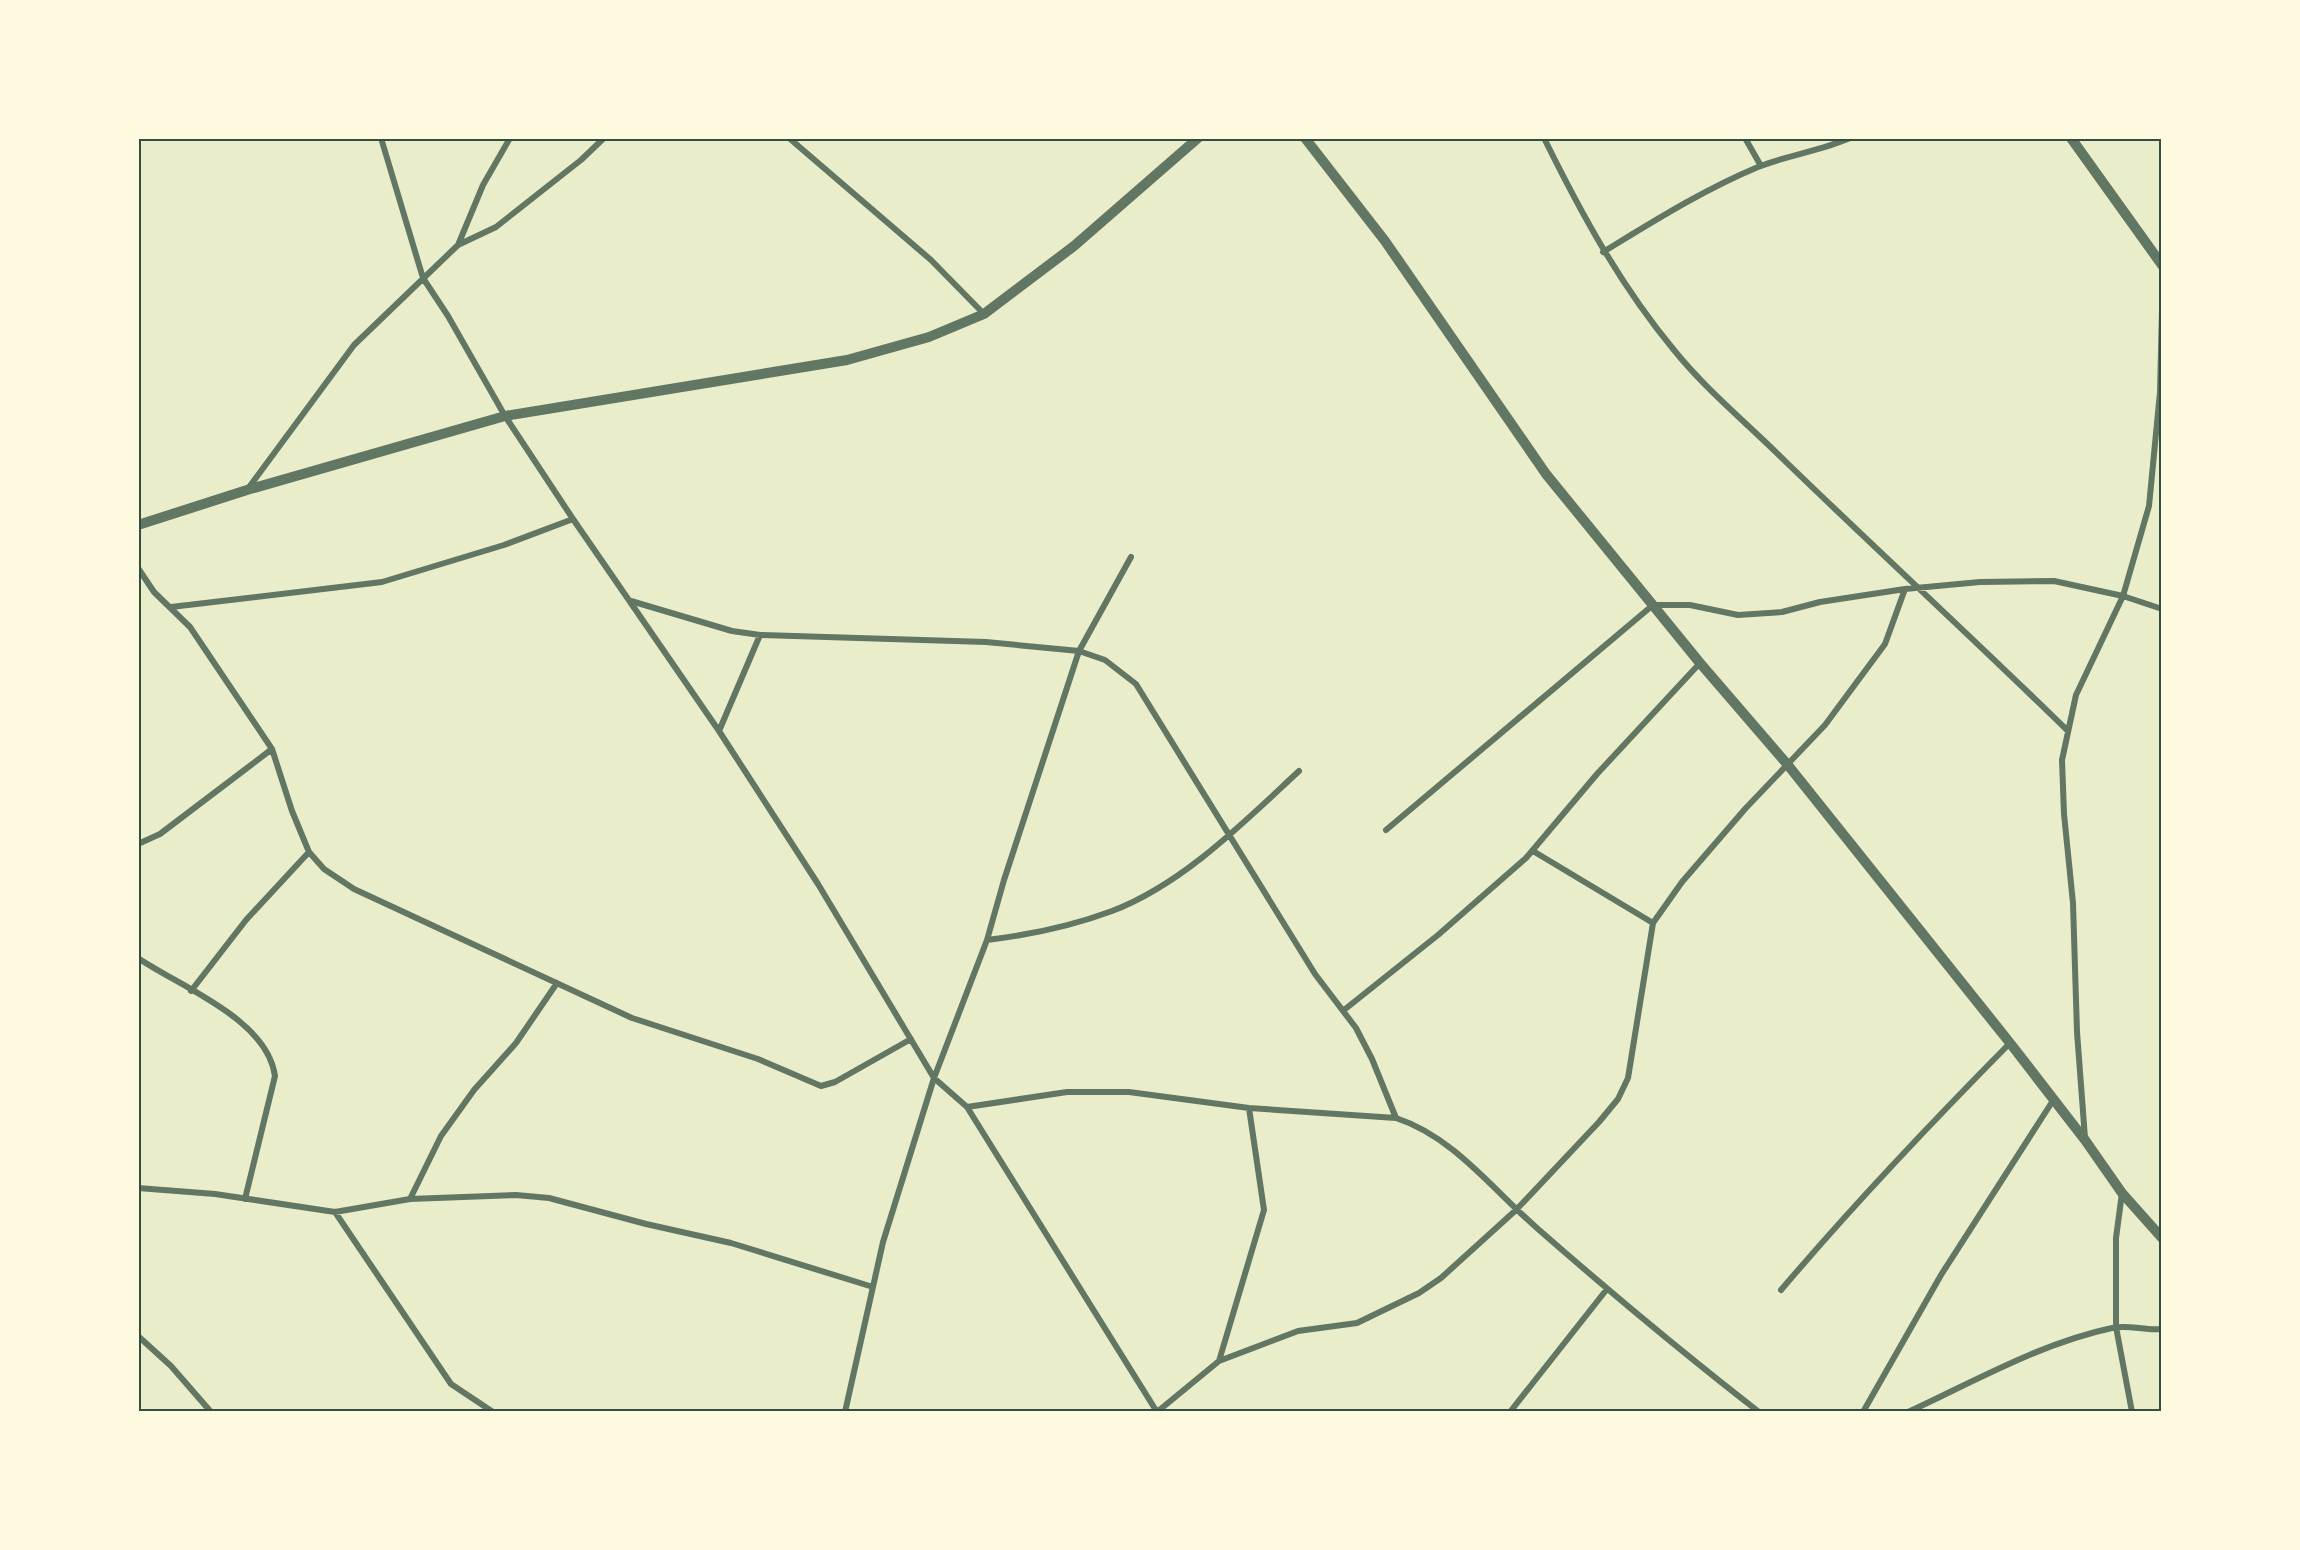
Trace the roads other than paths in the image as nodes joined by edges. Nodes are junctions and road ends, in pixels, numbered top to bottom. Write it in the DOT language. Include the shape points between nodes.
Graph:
graph roads {
  1 [pos="381,138"];
  2 [pos="510,138"];
  3 [pos="604,138"];
  4 [pos="789,138"];
  5 [pos="1198,138"];
  6 [pos="1305,138"];
  7 [pos="1544,138"];
  8 [pos="1745,138"];
  9 [pos="1850,138"];
  10 [pos="2071,138"];
  11 [pos="1761,166"];
  12 [pos="458,245"];
  13 [pos="1603,252"];
  14 [pos="2162,265"];
  15 [pos="423,278"];
  16 [pos="2162,310"];
  17 [pos="984,314"];
  18 [pos="505,416"];
  19 [pos="247,490"];
  20 [pos="573,519"];
  21 [pos="138,525"];
  22 [pos="1131,557"];
  23 [pos="138,568"];
  24 [pos="1916,588"];
  25 [pos="1905,589"];
  26 [pos="2123,596"];
  27 [pos="631,601"];
  28 [pos="1653,605"];
  29 [pos="171,607"];
  30 [pos="2162,609"];
  31 [pos="760,635"];
  32 [pos="1079,651"];
  33 [pos="1700,663"];
  34 [pos="719,731"];
  35 [pos="2068,731"];
  36 [pos="272,749"];
  37 [pos="1787,764"];
  38 [pos="1299,771"];
  39 [pos="1386,831"];
  40 [pos="1229,836"];
  41 [pos="138,844"];
  42 [pos="1533,851"];
  43 [pos="309,852"];
  44 [pos="1653,923"];
  45 [pos="987,940"];
  46 [pos="138,958"];
  47 [pos="557,983"];
  48 [pos="191,991"];
  49 [pos="1344,1010"];
  50 [pos="911,1039"];
  51 [pos="2010,1042"];
  52 [pos="934,1078"];
  53 [pos="2054,1099"];
  54 [pos="967,1107"];
  55 [pos="1249,1108"];
  56 [pos="1396,1118"];
  57 [pos="2085,1140"];
  58 [pos="138,1188"];
  59 [pos="2122,1193"];
  60 [pos="244,1198"];
  61 [pos="410,1199"];
  62 [pos="1516,1210"];
  63 [pos="335,1212"];
  64 [pos="2162,1238"];
  65 [pos="873,1287"];
  66 [pos="1607,1289"];
  67 [pos="1781,1290"];
  68 [pos="2116,1327"];
  69 [pos="2162,1329"];
  70 [pos="138,1336"];
  71 [pos="1219,1361"];
  72 [pos="212,1412"];
  73 [pos="493,1412"];
  74 [pos="845,1412"];
  75 [pos="1157,1412"];
  76 [pos="1510,1412"];
  77 [pos="1758,1412"];
  78 [pos="1863,1412"];
  79 [pos="1908,1412"];
  80 [pos="2132,1412"];
  1 -- 15 [label="street"];
  2 -- 12 [label="street" via="483,185"];
  3 -- 12 [label="street" via="496,227"];
  4 -- 17 [label="street" via="877,210"];
  5 -- 17 [label="street" via="1074,246"];
  6 -- 28 [label="street" via="1385,241 1546,474"];
  7 -- 13 [label="street"];
  8 -- 11 [label="street"];
  9 -- 11 [label="street" via="1823,150"];
  10 -- 14 [label="street"];
  11 -- 13 [label="street" via="1716,185"];
  12 -- 15 [label="street"];
  13 -- 24 [label="street" via="1675,352"];
  15 -- 18 [label="street"];
  15 -- 19 [label="street" via="354,345"];
  16 -- 26 [label="street" via="2160,392 2149,506"];
  17 -- 18 [label="street" via="929,337 847,360"];
  18 -- 19 [label="street"];
  18 -- 20 [label="street"];
  19 -- 21 [label="street"];
  20 -- 27 [label="street"];
  20 -- 29 [label="street" via="504,546 382,582"];
  22 -- 32 [label="street"];
  23 -- 29 [label="street" via="154,592"];
  24 -- 25 [label="street"];
  24 -- 26 [label="street" via="2054,581"];
  24 -- 35 [label="street"];
  25 -- 28 [label="street" via="1782,612 1738,615 1690,605"];
  25 -- 37 [label="street" via="1885,644 1825,725"];
  26 -- 30 [label="street"];
  26 -- 35 [label="street" via="2076,695"];
  27 -- 31 [label="street" via="732,631"];
  27 -- 34 [label="street"];
  28 -- 33 [label="street"];
  28 -- 39 [label="street"];
  29 -- 36 [label="street" via="190,627"];
  31 -- 32 [label="street" via="987,642"];
  31 -- 34 [label="street"];
  32 -- 40 [label="street" via="1105,660 1136,684"];
  32 -- 45 [label="street"];
  33 -- 37 [label="street"];
  33 -- 42 [label="street" via="1597,774"];
  34 -- 50 [label="street" via="818,884"];
  35 -- 57 [label="street" via="2062,760 2064,814 2073,903"];
  36 -- 41 [label="street" via="160,834"];
  36 -- 43 [label="street"];
  37 -- 44 [label="street" via="1682,882"];
  37 -- 51 [label="street"];
  38 -- 40 [label="street"];
  40 -- 45 [label="street" via="1186,870 1114,910 1067,926"];
  40 -- 49 [label="street" via="1315,974"];
  42 -- 44 [label="street"];
  42 -- 49 [label="street" via="1438,935"];
  43 -- 47 [label="street" via="324,869 354,889"];
  43 -- 48 [label="street" via="246,920"];
  44 -- 62 [label="street" via="1628,1077 1618,1099"];
  45 -- 52 [label="street"];
  46 -- 48 [label="street"];
  47 -- 50 [label="street" via="632,1018 758,1059 821,1086"];
  47 -- 61 [label="street" via="516,1043 474,1090 441,1136"];
  48 -- 60 [label="street" via="246,1026 273,1060 275,1077"];
  49 -- 56 [label="street" via="1372,1059"];
  50 -- 52 [label="street"];
  51 -- 53 [label="street"];
  51 -- 67 [label="street"];
  52 -- 54 [label="street"];
  52 -- 65 [label="street" via="903,1173"];
  53 -- 57 [label="street"];
  53 -- 78 [label="street" via="1941,1275"];
  54 -- 55 [label="street" via="1092,1092"];
  54 -- 75 [label="street"];
  55 -- 56 [label="street"];
  55 -- 71 [label="street" via="1263,1210"];
  56 -- 62 [label="street" via="1442,1140"];
  57 -- 59 [label="street"];
  58 -- 60 [label="street"];
  59 -- 64 [label="street"];
  59 -- 68 [label="street" via="2116,1238"];
  60 -- 63 [label="street"];
  61 -- 63 [label="street"];
  61 -- 65 [label="street" via="549,1197 731,1243"];
  62 -- 66 [label="street"];
  62 -- 71 [label="street" via="1441,1278 1372,1318 1298,1331"];
  63 -- 73 [label="street" via="451,1384"];
  65 -- 74 [label="street"];
  66 -- 76 [label="street"];
  66 -- 77 [label="street"];
  68 -- 69 [label="street"];
  68 -- 79 [label="street" via="2073,1339"];
  68 -- 80 [label="street"];
  70 -- 72 [label="street"];
  71 -- 75 [label="street"];
}
